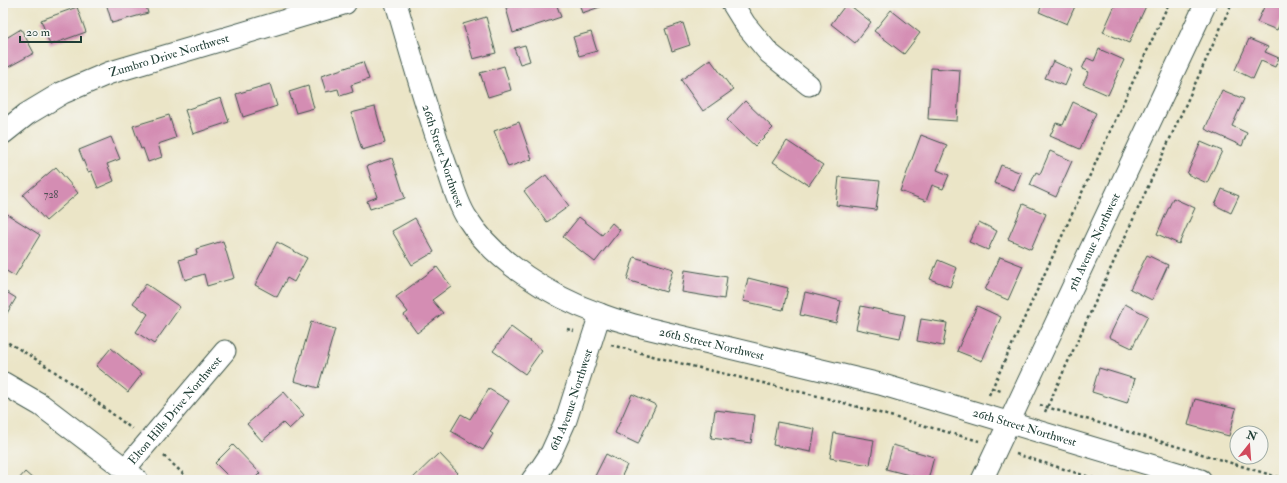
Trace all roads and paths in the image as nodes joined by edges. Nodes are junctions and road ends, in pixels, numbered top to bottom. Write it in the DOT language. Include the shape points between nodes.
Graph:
graph roads {
  1 [pos="345,3"];
  2 [pos="396,3"];
  3 [pos="732,3"];
  4 [pos="1169,3"];
  5 [pos="1206,3"];
  6 [pos="1232,3"];
  7 [pos="809,85"];
  8 [pos="3,133"];
  9 [pos="600,314"];
  10 [pos="3,340"];
  11 [pos="618,348"];
  12 [pos="225,352"];
  13 [pos="3,383"];
  14 [pos="992,388"];
  15 [pos="1010,423"];
  16 [pos="970,437"];
  17 [pos="148,441"];
  18 [pos="1023,456"];
  19 [pos="131,474"];
  20 [pos="1284,479"];
  21 [pos="190,480"];
  22 [pos="532,480"];
  23 [pos="982,480"];
  24 [pos="1099,480"];
  25 [pos="1201,480"];
  1 -- 8 [label="street, Zumbro Drive Northwest" via="109,73 62,93 27,114"];
  2 -- 9 [label="street, 26th Street Northwest" via="438,145 467,218 488,244 519,272 556,295"];
  3 -- 7 [label="street" via="745,24 769,53"];
  4 -- 14 [label="path"];
  5 -- 15 [label="street, 5th Avenue Northwest"];
  6 -- 20 [label="path" via="1047,407"];
  9 -- 15 [label="street, 26th Street Northwest" via="873,382"];
  9 -- 22 [label="street, 6th Avenue Northwest" via="566,420 552,453"];
  10 -- 17 [label="path" via="87,395"];
  11 -- 16 [label="path" via="826,398"];
  12 -- 17 [label="street, Elton Hills Drive Northwest"];
  13 -- 19 [label="street, Elton Hills Drive Northwest" via="41,405"];
  15 -- 23 [label="street, 5th Avenue Northwest"];
  15 -- 25 [label="street, 26th Street Northwest"];
  17 -- 19 [label="street, Elton Hills Drive Northwest"];
  17 -- 21 [label="path"];
  18 -- 24 [label="path"];
}
